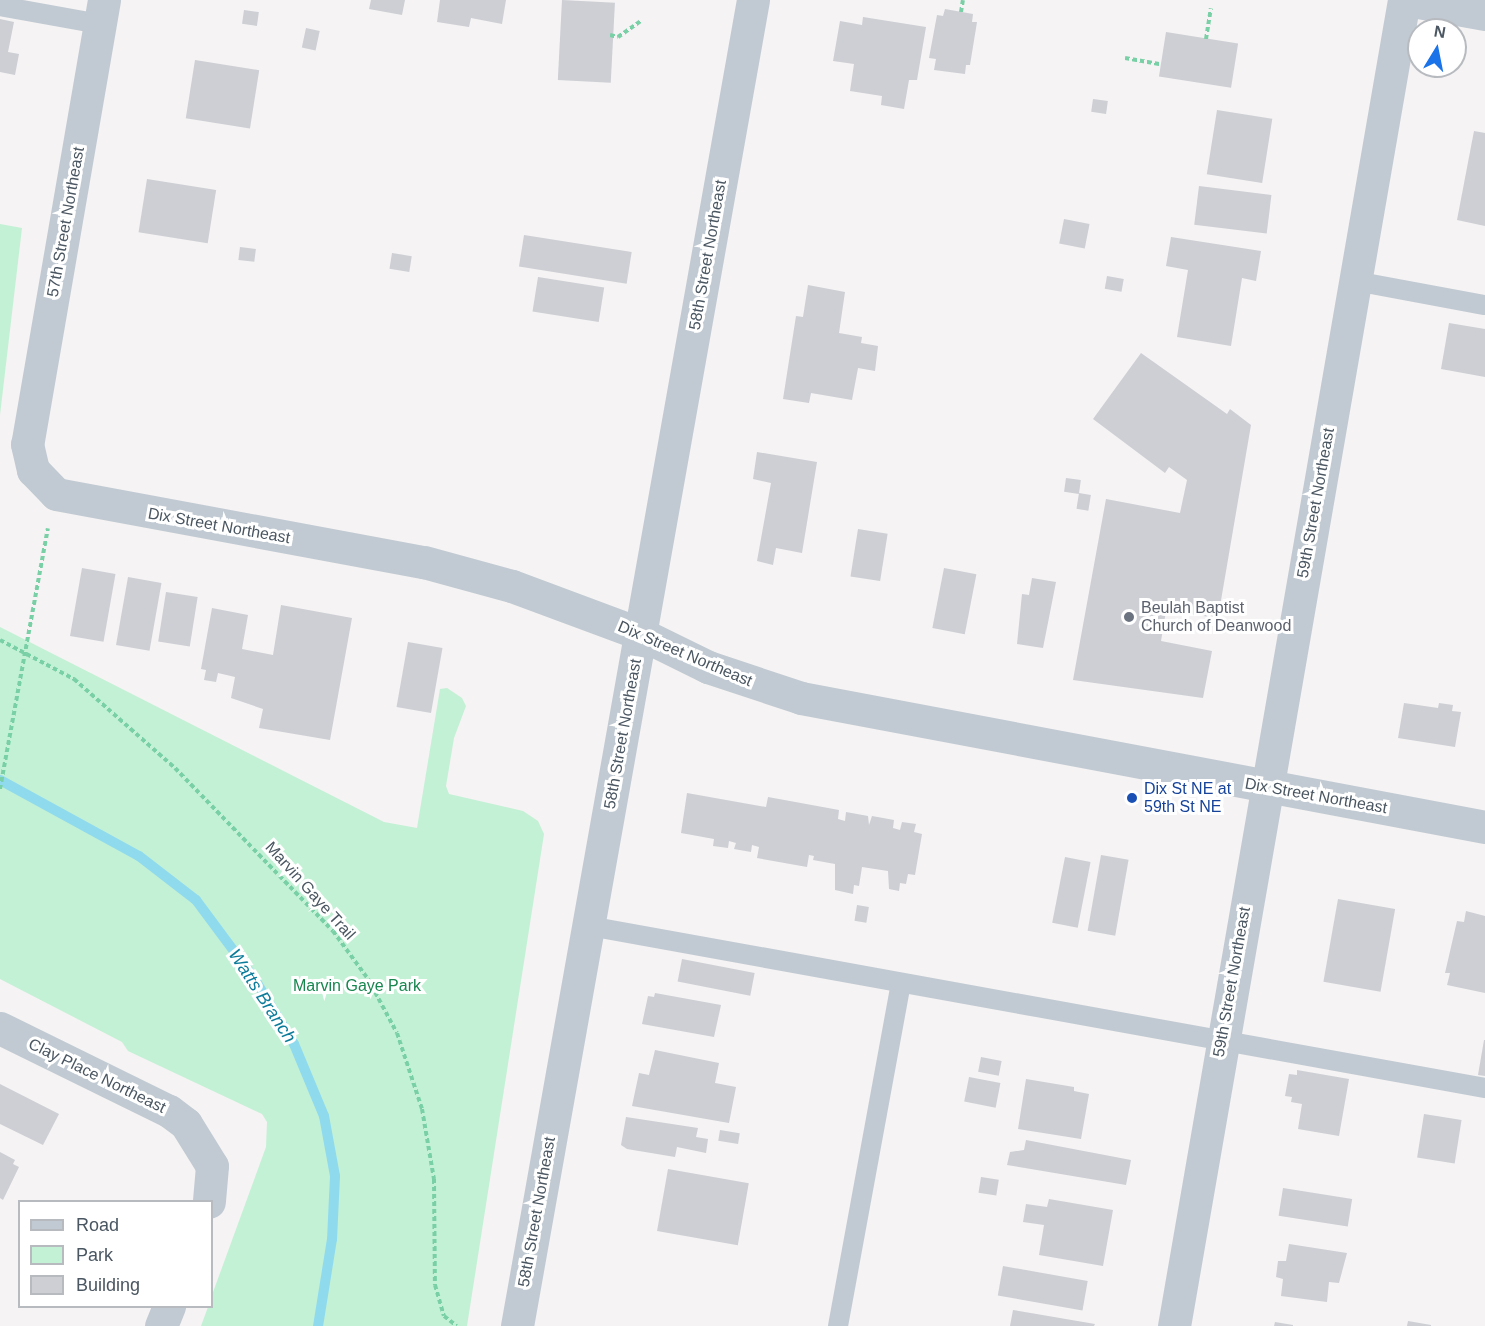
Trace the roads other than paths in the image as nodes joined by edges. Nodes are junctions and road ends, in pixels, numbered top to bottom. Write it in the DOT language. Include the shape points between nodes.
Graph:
graph roads {
  1 [pos="753,0"];
  2 [pos="1405,0"];
  3 [pos="0,6"];
  4 [pos="102,12"];
  5 [pos="1485,14"];
  6 [pos="1355,281"];
  7 [pos="1485,305"];
  8 [pos="56,494"];
  9 [pos="641,634"];
  10 [pos="1265,787"];
  11 [pos="1485,827"];
  12 [pos="589,926"];
  13 [pos="901,984"];
  14 [pos="0,1028"];
  15 [pos="1222,1042"];
  16 [pos="1485,1088"];
  17 [pos="210,1199"];
  18 [pos="168,1308"];
  19 [pos="161,1326"];
  20 [pos="517,1326"];
  21 [pos="838,1326"];
  22 [pos="1174,1326"];
  1 -- 9 [label="street, 58th Street Northeast"];
  2 -- 5 [label="street"];
  2 -- 6 [label="street, 59th Street Northeast"];
  3 -- 4 [label="lane"];
  4 -- 8 [label="street, 57th Street Northeast" via="27,444 33,470"];
  6 -- 7 [label="lane"];
  6 -- 10 [label="street, 59th Street Northeast"];
  8 -- 9 [label="street, Dix Street Northeast" via="424,562 512,586"];
  9 -- 10 [label="street, Dix Street Northeast" via="708,667 801,698"];
  9 -- 12 [label="street, 58th Street Northeast"];
  10 -- 11 [label="street, Dix Street Northeast"];
  10 -- 15 [label="street, 59th Street Northeast"];
  12 -- 13 [label="lane"];
  12 -- 20 [label="street, 58th Street Northeast"];
  13 -- 15 [label="lane"];
  13 -- 21 [label="lane"];
  14 -- 17 [label="street, Clay Place Northeast" via="169,1111 186,1124 212,1166"];
  15 -- 16 [label="lane"];
  15 -- 22 [label="street, 59th Street Northeast"];
  18 -- 19 [label="street"];
}
